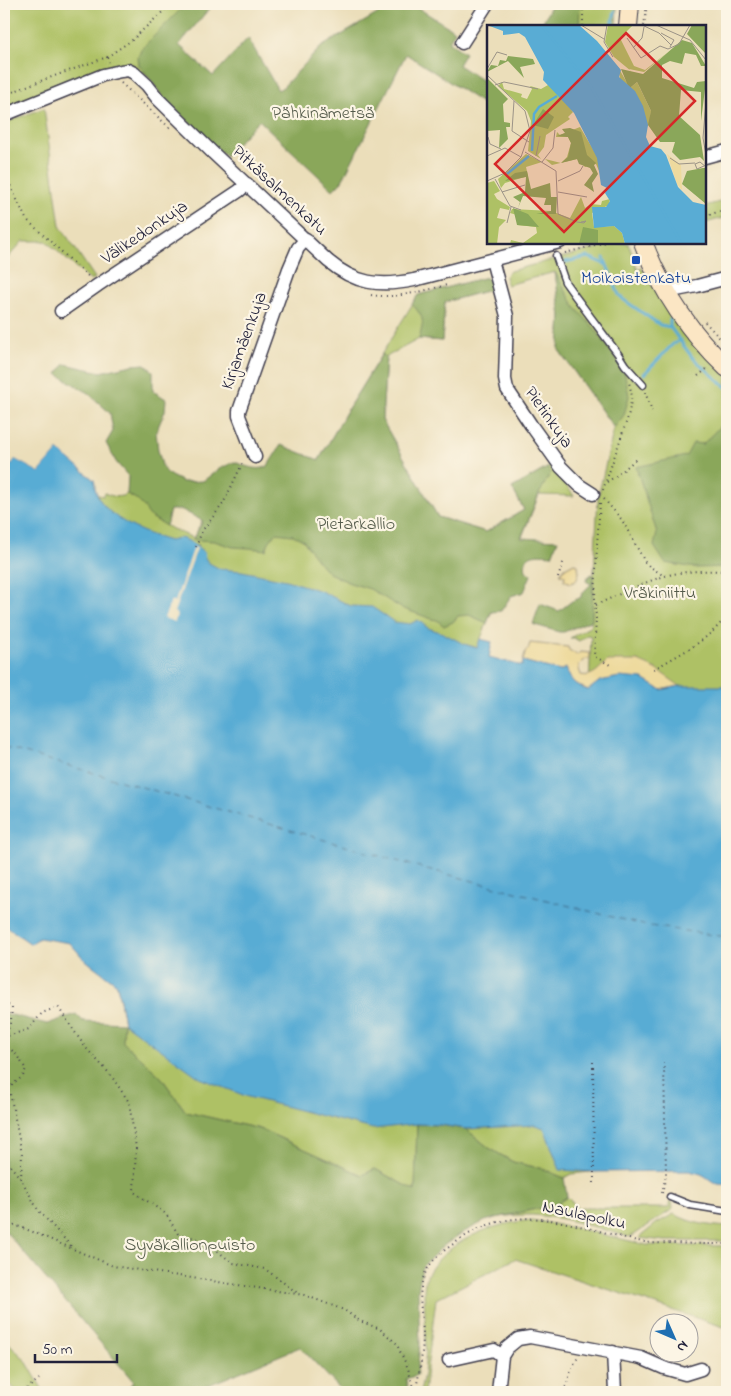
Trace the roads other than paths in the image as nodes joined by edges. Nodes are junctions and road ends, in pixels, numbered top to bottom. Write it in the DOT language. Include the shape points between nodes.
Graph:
graph roads {
  1 [pos="487,4"];
  2 [pos="630,4"];
  3 [pos="628,25"];
  4 [pos="462,43"];
  5 [pos="4,115"];
  6 [pos="727,150"];
  7 [pos="706,157"];
  8 [pos="246,184"];
  9 [pos="306,240"];
  10 [pos="552,244"];
  11 [pos="644,244"];
  12 [pos="556,256"];
  13 [pos="492,260"];
  14 [pos="727,278"];
  15 [pos="666,292"];
  16 [pos="62,311"];
  17 [pos="727,368"];
  18 [pos="643,385"];
  19 [pos="253,451"];
  20 [pos="597,494"];
  21 [pos="670,1197"];
  22 [pos="727,1211"];
  23 [pos="614,1352"];
  24 [pos="502,1356"];
  25 [pos="450,1360"];
  26 [pos="701,1369"];
  27 [pos="498,1392"];
  28 [pos="615,1392"];
  1 -- 4 [label="street"];
  2 -- 3 [label="street"];
  5 -- 8 [label="street, Pitkäsalmenkatu" via="103,76 128,70 134,72"];
  6 -- 7 [label="street"];
  8 -- 9 [label="street, Pitkäsalmenkatu"];
  8 -- 16 [label="street, Välikedonkuja"];
  9 -- 13 [label="street, Pitkäsalmenkatu" via="336,268 367,282 399,283"];
  9 -- 19 [label="street, Kirjamäenkuja" via="298,248 289,270 239,411"];
  10 -- 13 [label="street, Pitkäsalmenkatu"];
  11 -- 15 [label="street"];
  12 -- 18 [label="lane" via="565,282 625,366"];
  13 -- 20 [label="street, Pietinkuja" via="507,316 505,379 508,390 561,467 579,485"];
  14 -- 15 [label="street"];
  15 -- 17 [label="street" via="696,335"];
  21 -- 22 [label="lane" via="690,1205"];
  23 -- 24 [label="street" via="530,1337 518,1339"];
  23 -- 26 [label="street" via="685,1374"];
  23 -- 28 [label="street"];
  24 -- 25 [label="street" via="494,1350"];
  24 -- 27 [label="street"];
}
